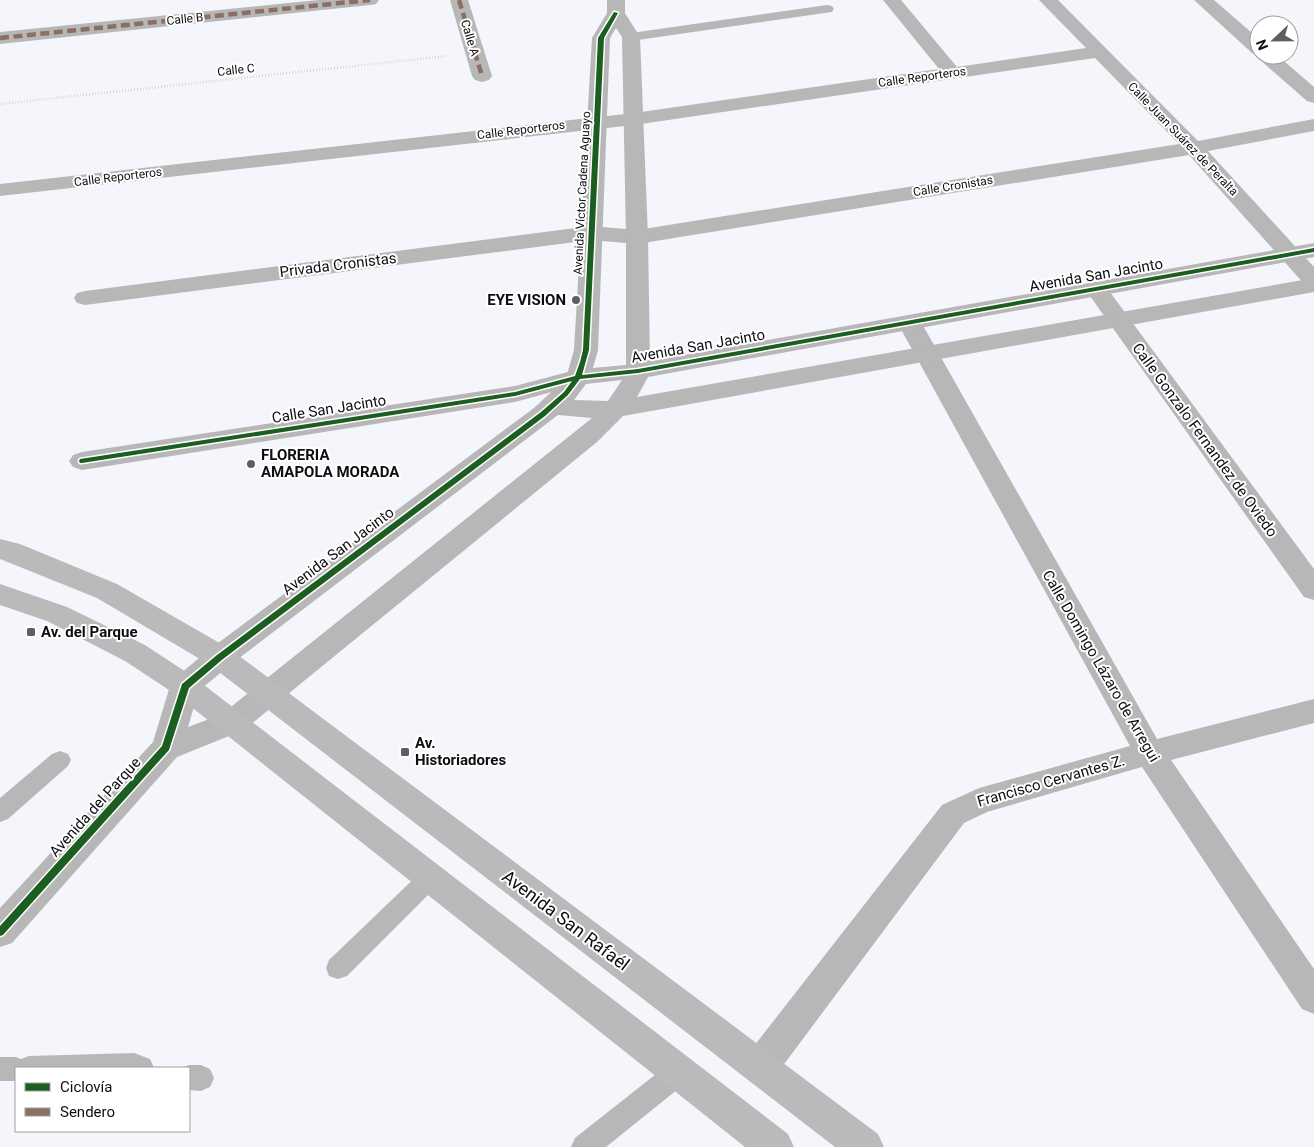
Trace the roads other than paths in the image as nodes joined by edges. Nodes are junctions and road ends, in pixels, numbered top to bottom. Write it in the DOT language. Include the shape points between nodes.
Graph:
graph roads {
  1 [pos="370,0"];
  2 [pos="459,0"];
  3 [pos="892,0"];
  4 [pos="1048,0"];
  5 [pos="1203,0"];
  6 [pos="616,7"];
  7 [pos="827,9"];
  8 [pos="631,37"];
  9 [pos="0,38"];
  10 [pos="1249,40"];
  11 [pos="1099,52"];
  12 [pos="1277,65"];
  13 [pos="952,73"];
  14 [pos="482,76"];
  15 [pos="1314,97"];
  16 [pos="634,119"];
  17 [pos="596,122"];
  18 [pos="1314,125"];
  19 [pos="1192,148"];
  20 [pos="0,190"];
  21 [pos="591,233"];
  22 [pos="637,237"];
  23 [pos="1314,250"];
  24 [pos="1291,254"];
  25 [pos="1314,281"];
  26 [pos="1314,285"];
  27 [pos="1096,289"];
  28 [pos="85,298"];
  29 [pos="1118,320"];
  30 [pos="909,322"];
  31 [pos="926,355"];
  32 [pos="638,371"];
  33 [pos="580,377"];
  34 [pos="515,394"];
  35 [pos="554,406"];
  36 [pos="617,409"];
  37 [pos="82,461"];
  38 [pos="0,549"];
  39 [pos="1314,590"];
  40 [pos="0,594"];
  41 [pos="220,658"];
  42 [pos="185,686"];
  43 [pos="267,694"];
  44 [pos="1314,711"];
  45 [pos="233,722"];
  46 [pos="166,748"];
  47 [pos="1149,753"];
  48 [pos="60,760"];
  49 [pos="0,812"];
  50 [pos="431,877"];
  51 [pos="5,921"];
  52 [pos="338,968"];
  53 [pos="1314,998"];
  54 [pos="64,1067"];
  55 [pos="139,1067"];
  56 [pos="760,1068"];
  57 [pos="0,1069"];
  58 [pos="15,1069"];
  59 [pos="679,1072"];
  60 [pos="585,1147"];
  61 [pos="775,1147"];
  62 [pos="865,1147"];
  1 -- 9 [label="street, Calle B"];
  2 -- 14 [label="street, Calle A"];
  3 -- 13 [label="street"];
  4 -- 11 [label="street, Calle Juan Suárez de Peralta"];
  5 -- 10 [label="street"];
  6 -- 8 [label="street, Avenida Víctor Cadena Aguayo"];
  6 -- 17 [label="street, Avenida Víctor Cadena Aguayo" via="601,38"];
  7 -- 8 [label="lane"];
  8 -- 16 [label="street, Avenida Víctor Cadena Aguayo"];
  11 -- 13 [label="street, Calle Reporteros"];
  11 -- 19 [label="street, Calle Juan Suárez de Peralta"];
  12 -- 15 [label="street"];
  13 -- 16 [label="street, Calle Reporteros"];
  16 -- 17 [label="street, Calle Reporteros"];
  16 -- 22 [label="street, Avenida Víctor Cadena Aguayo"];
  17 -- 20 [label="street, Calle Reporteros"];
  17 -- 21 [label="street, Avenida Víctor Cadena Aguayo"];
  18 -- 19 [label="street, Calle Cronistas"];
  19 -- 22 [label="street, Calle Cronistas"];
  19 -- 24 [label="street, Calle Juan Suárez de Peralta"];
  21 -- 22 [label="street, Calle Cronistas"];
  21 -- 28 [label="street, Privada Cronistas"];
  21 -- 33 [label="street, Avenida Víctor Cadena Aguayo" via="586,350"];
  22 -- 32 [label="street, Avenida Víctor Cadena Aguayo"];
  23 -- 24 [label="street, Avenida San Jacinto"];
  24 -- 25 [label="street, Calle Juan Suárez de Peralta"];
  24 -- 27 [label="street, Avenida San Jacinto"];
  26 -- 29 [label="street"];
  27 -- 29 [label="street, Calle Gonzalo Fernandez de Oviedo"];
  27 -- 30 [label="street, Avenida San Jacinto"];
  29 -- 31 [label="street"];
  29 -- 39 [label="street, Calle Gonzalo Fernandez de Oviedo"];
  30 -- 31 [label="street, Calle Domingo Lázaro de Arregui"];
  30 -- 32 [label="street, Avenida San Jacinto"];
  31 -- 36 [label="street"];
  31 -- 47 [label="street, Calle Domingo Lázaro de Arregui"];
  32 -- 33 [label="street, Avenida San Jacinto"];
  32 -- 36 [label="street, Avenida San Jacinto"];
  33 -- 34 [label="street, Calle San Jacinto"];
  33 -- 35 [label="street, Avenida San Jacinto"];
  34 -- 35 [label="street, Calle San Jacinto"];
  34 -- 37 [label="street, Calle San Jacinto"];
  35 -- 36 [label="street"];
  35 -- 41 [label="street, Avenida San Jacinto"];
  36 -- 43 [label="street, Avenida San Jacinto" via="588,436"];
  38 -- 41 [label="main road" via="108,591"];
  40 -- 42 [label="main road" via="57,614 135,652"];
  41 -- 42 [label="street, Avenida San Jacinto"];
  41 -- 43 [label="main road"];
  42 -- 45 [label="main road"];
  42 -- 46 [label="street, Avenida del Parque"];
  43 -- 45 [label="street, Avenida San Jacinto"];
  43 -- 56 [label="main road, Avenida San Rafaél"];
  44 -- 47 [label="street, Francisco Cervantes Z."];
  45 -- 46 [label="street, Avenida del Parque"];
  45 -- 50 [label="main road"];
  46 -- 51 [label="street, Avenida del Parque"];
  47 -- 53 [label="street, Calle Domingo Lázaro de Arregui"];
  47 -- 56 [label="street, Francisco Cervantes Z." via="979,800 953,814"];
  48 -- 49 [label="lane"];
  50 -- 52 [label="lane"];
  50 -- 59 [label="main road"];
  54 -- 55 [label="lane"];
  56 -- 62 [label="main road, Avenida San Rafaél"];
  57 -- 58 [label="lane"];
  59 -- 60 [label="lane"];
  59 -- 61 [label="main road"];
}
